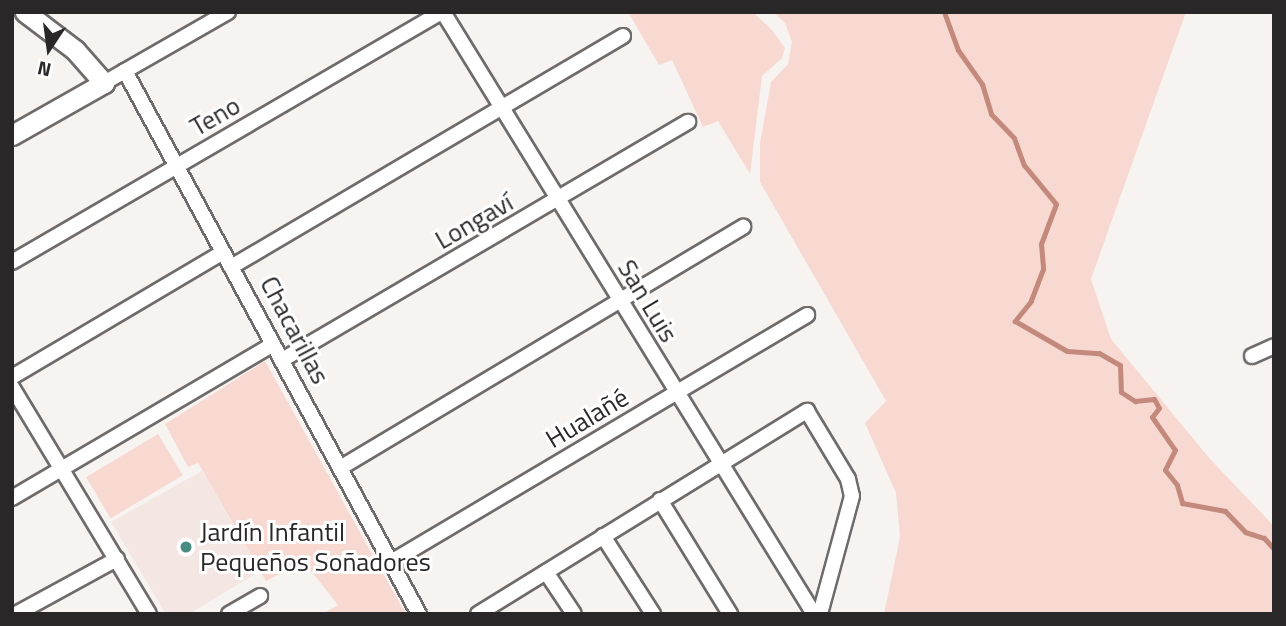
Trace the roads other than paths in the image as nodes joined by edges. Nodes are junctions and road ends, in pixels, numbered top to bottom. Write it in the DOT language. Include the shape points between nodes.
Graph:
graph roads {
  1 [pos="228,12"];
  2 [pos="442,12"];
  3 [pos="36,15"];
  4 [pos="623,36"];
  5 [pos="125,71"];
  6 [pos="104,83"];
  7 [pos="503,108"];
  8 [pos="688,121"];
  9 [pos="13,134"];
  10 [pos="177,166"];
  11 [pos="558,201"];
  12 [pos="743,227"];
  13 [pos="223,252"];
  14 [pos="12,262"];
  15 [pos="231,267"];
  16 [pos="619,300"];
  17 [pos="807,315"];
  18 [pos="273,344"];
  19 [pos="1274,346"];
  20 [pos="1252,356"];
  21 [pos="282,360"];
  22 [pos="12,377"];
  23 [pos="12,387"];
  24 [pos="676,393"];
  25 [pos="720,463"];
  26 [pos="340,467"];
  27 [pos="62,469"];
  28 [pos="12,498"];
  29 [pos="660,500"];
  30 [pos="603,536"];
  31 [pos="117,559"];
  32 [pos="391,562"];
  33 [pos="546,572"];
  34 [pos="260,596"];
  35 [pos="488,611"];
  36 [pos="16,614"];
  37 [pos="149,614"];
  38 [pos="229,614"];
  39 [pos="419,614"];
  40 [pos="574,614"];
  41 [pos="653,614"];
  42 [pos="730,614"];
  43 [pos="814,614"];
  44 [pos="820,614"];
  1 -- 5 [label="street"];
  2 -- 7 [label="street, San Luis"];
  2 -- 10 [label="street, Teno"];
  3 -- 6 [label="street"];
  4 -- 7 [label="street"];
  5 -- 6 [label="street"];
  5 -- 10 [label="street, Chacarillas"];
  6 -- 9 [label="street"];
  7 -- 11 [label="street, San Luis"];
  7 -- 15 [label="street"];
  8 -- 11 [label="street, Longaví"];
  10 -- 13 [label="street, Chacarillas"];
  10 -- 14 [label="street, Teno"];
  11 -- 16 [label="street, San Luis"];
  11 -- 21 [label="street, Longaví"];
  12 -- 16 [label="street"];
  13 -- 15 [label="street, Chacarillas"];
  13 -- 22 [label="street"];
  15 -- 18 [label="street, Chacarillas"];
  16 -- 24 [label="street, San Luis"];
  16 -- 26 [label="street"];
  17 -- 24 [label="street, Hualañé"];
  18 -- 21 [label="street, Chacarillas"];
  18 -- 27 [label="street"];
  19 -- 20 [label="street"];
  21 -- 26 [label="street, Chacarillas"];
  23 -- 27 [label="street"];
  24 -- 25 [label="street, San Luis"];
  24 -- 32 [label="street, Hualañé"];
  25 -- 29 [label="street"];
  25 -- 43 [label="street, San Luis"];
  25 -- 44 [label="street" via="807,411 848,479 852,496"];
  26 -- 32 [label="street, Chacarillas"];
  27 -- 28 [label="street"];
  27 -- 31 [label="street"];
  29 -- 30 [label="street"];
  29 -- 42 [label="street"];
  30 -- 33 [label="street"];
  30 -- 41 [label="street"];
  31 -- 36 [label="street"];
  31 -- 37 [label="street"];
  32 -- 39 [label="street, Chacarillas"];
  33 -- 35 [label="street"];
  33 -- 40 [label="street"];
  34 -- 38 [label="street"];
}
